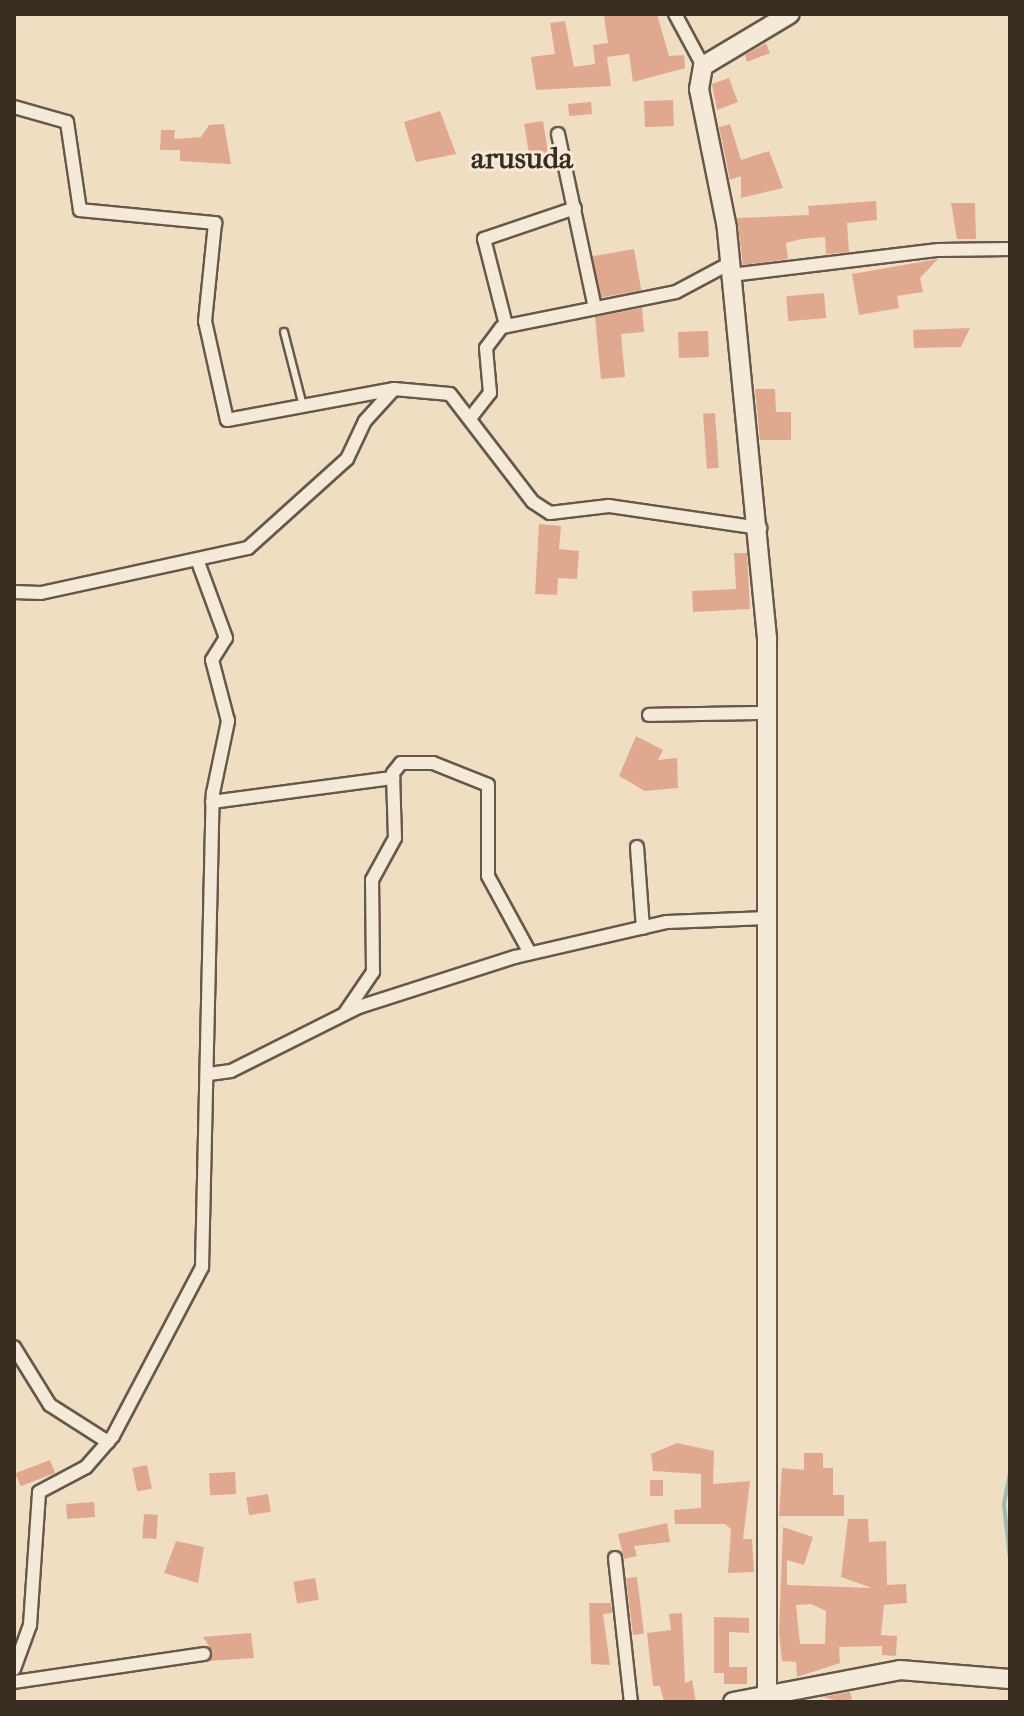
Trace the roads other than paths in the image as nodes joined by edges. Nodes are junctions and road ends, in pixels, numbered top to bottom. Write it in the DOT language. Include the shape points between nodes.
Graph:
graph roads {
  1 [pos="675,14"];
  2 [pos="790,14"];
  3 [pos="703,66"];
  4 [pos="14,107"];
  5 [pos="558,134"];
  6 [pos="575,208"];
  7 [pos="1010,249"];
  8 [pos="731,269"];
  9 [pos="595,308"];
  10 [pos="506,325"];
  11 [pos="284,332"];
  12 [pos="394,389"];
  13 [pos="303,406"];
  14 [pos="471,417"];
  15 [pos="760,528"];
  16 [pos="198,562"];
  17 [pos="14,592"];
  18 [pos="766,713"];
  19 [pos="649,715"];
  20 [pos="393,778"];
  21 [pos="212,802"];
  22 [pos="637,847"];
  23 [pos="767,918"];
  24 [pos="643,928"];
  25 [pos="530,953"];
  26 [pos="345,1013"];
  27 [pos="209,1074"];
  28 [pos="14,1347"];
  29 [pos="108,1442"];
  30 [pos="615,1558"];
  31 [pos="204,1654"];
  32 [pos="14,1669"];
  33 [pos="1010,1679"];
  34 [pos="14,1682"];
  35 [pos="767,1691"];
  36 [pos="631,1702"];
  37 [pos="733,1702"];
  1 -- 3 [label="street"];
  2 -- 3 [label="street"];
  3 -- 8 [label="street" via="699,89"];
  4 -- 13 [label="street" via="67,122 80,210 215,223 205,321 227,420"];
  5 -- 6 [label="street"];
  6 -- 9 [label="street"];
  6 -- 10 [label="street" via="484,239"];
  7 -- 8 [label="street" via="939,250"];
  8 -- 9 [label="street" via="676,292"];
  8 -- 15 [label="street"];
  9 -- 10 [label="street"];
  10 -- 14 [label="street" via="487,345 490,393"];
  11 -- 13 [label="lane"];
  12 -- 13 [label="street"];
  12 -- 14 [label="street" via="442,390"];
  12 -- 16 [label="street" via="365,421 347,459 251,545"];
  14 -- 15 [label="street" via="533,502 550,513 609,506"];
  15 -- 18 [label="street"];
  16 -- 17 [label="street" via="41,593"];
  16 -- 21 [label="street" via="226,638 212,658 228,721"];
  18 -- 19 [label="street"];
  18 -- 23 [label="street"];
  20 -- 21 [label="street"];
  20 -- 25 [label="street" via="398,765 419,761 488,785 488,876"];
  20 -- 26 [label="street" via="395,838 372,880 373,972"];
  21 -- 27 [label="street"];
  22 -- 24 [label="street"];
  23 -- 24 [label="street"];
  23 -- 35 [label="street"];
  24 -- 25 [label="street"];
  25 -- 26 [label="street"];
  26 -- 27 [label="street" via="231,1071"];
  27 -- 29 [label="street" via="201,1275"];
  28 -- 29 [label="street" via="50,1405"];
  29 -- 32 [label="street" via="86,1467 36,1497 30,1625"];
  30 -- 36 [label="street"];
  31 -- 34 [label="street"];
  33 -- 35 [label="street" via="900,1670"];
  35 -- 37 [label="street"];
}
